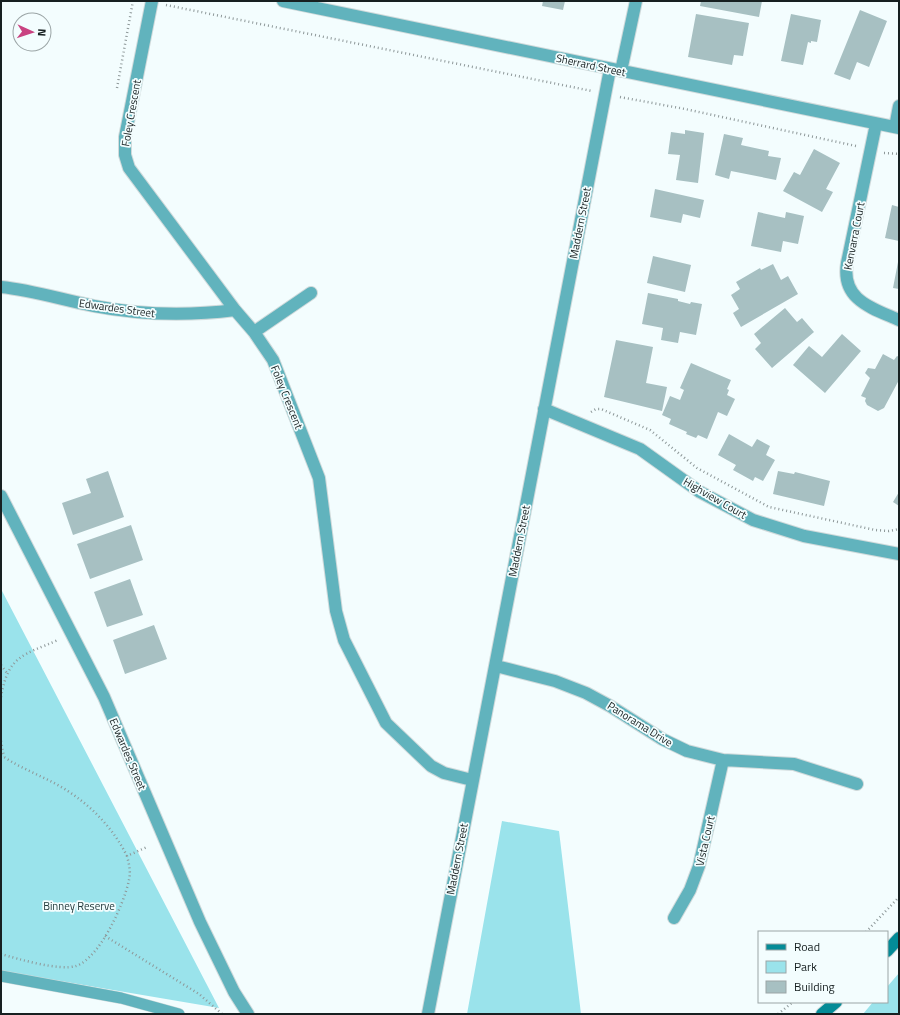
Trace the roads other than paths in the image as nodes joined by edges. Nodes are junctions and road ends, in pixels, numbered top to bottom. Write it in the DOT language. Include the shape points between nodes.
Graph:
graph roads {
  1 [pos="283,1"];
  2 [pos="636,1"];
  3 [pos="152,2"];
  4 [pos="296,2"];
  5 [pos="341,7"];
  6 [pos="616,70"];
  7 [pos="899,106"];
  8 [pos="876,124"];
  9 [pos="897,128"];
  10 [pos="1,287"];
  11 [pos="311,293"];
  12 [pos="235,310"];
  13 [pos="899,320"];
  14 [pos="254,332"];
  15 [pos="544,409"];
  16 [pos="1,496"];
  17 [pos="899,554"];
  18 [pos="496,666"];
  19 [pos="723,760"];
  20 [pos="472,780"];
  21 [pos="857,784"];
  22 [pos="674,918"];
  23 [pos="899,938"];
  24 [pos="888,950"];
  25 [pos="1,976"];
  26 [pos="835,1003"];
  27 [pos="178,1014"];
  28 [pos="248,1014"];
  29 [pos="428,1014"];
  30 [pos="822,1014"];
  1 -- 4 [label="street, Sherrard Street"];
  2 -- 6 [label="street, Maddern Street"];
  3 -- 12 [label="street, Foley Crescent" via="125,137 126,160 133,176"];
  4 -- 5 [label="street, Sherrard Street"];
  5 -- 6 [label="street, Sherrard Street"];
  6 -- 8 [label="street, Sherrard Street"];
  6 -- 15 [label="street, Maddern Street" via="605,94"];
  7 -- 9 [label="street"];
  8 -- 9 [label="street, Sherrard Street"];
  8 -- 13 [label="street, Kenvarra Court" via="846,279 856,298 867,306"];
  10 -- 12 [label="street, Edwardes Street" via="93,306 137,312 197,314"];
  11 -- 14 [label="street"];
  12 -- 14 [label="street, Foley Crescent"];
  14 -- 20 [label="street, Foley Crescent" via="276,369 319,478 336,611 344,640 381,714 393,731 431,766 444,773"];
  15 -- 17 [label="street, Highview Court" via="640,449 700,492 753,520 804,536"];
  15 -- 18 [label="street, Maddern Street"];
  16 -- 28 [label="street, Edwardes Street" via="118,728 200,922 234,992"];
  18 -- 19 [label="street, Panorama Drive" via="572,687 605,702 648,732 672,745"];
  18 -- 20 [label="street, Maddern Street"];
  19 -- 21 [label="street, Panorama Drive" via="785,762"];
  19 -- 22 [label="street, Vista Court" via="699,866 690,890"];
  20 -- 29 [label="street, Maddern Street"];
  23 -- 24 [label="street"];
  25 -- 27 [label="lane" via="121,998"];
  26 -- 30 [label="street"];
}
